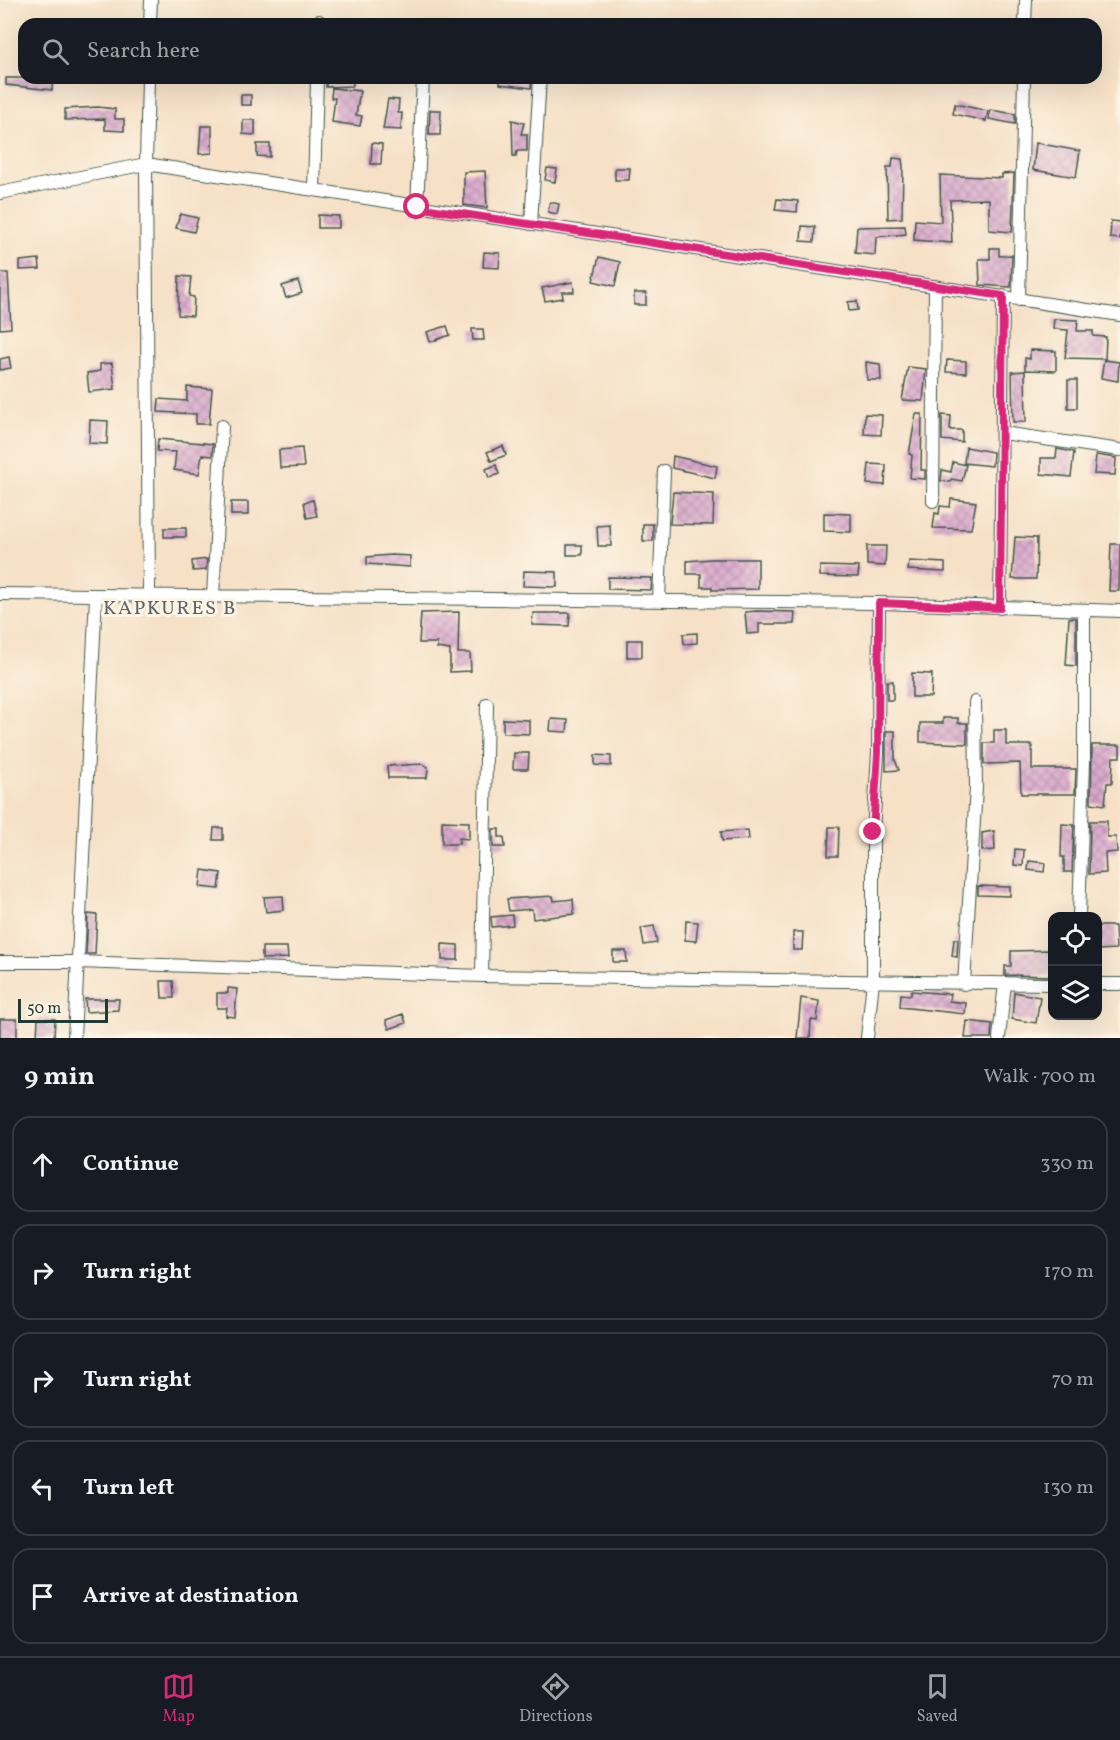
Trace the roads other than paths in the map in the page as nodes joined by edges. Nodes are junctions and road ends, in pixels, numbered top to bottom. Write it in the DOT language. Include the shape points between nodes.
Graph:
graph roads {
  1 [pos="151,0"];
  2 [pos="1026,0"];
  3 [pos="150,18"];
  4 [pos="1025,18"];
  5 [pos="148,84"];
  6 [pos="317,84"];
  7 [pos="423,84"];
  8 [pos="540,84"];
  9 [pos="1024,84"];
  10 [pos="146,164"];
  11 [pos="314,190"];
  12 [pos="0,192"];
  13 [pos="417,207"];
  14 [pos="531,224"];
  15 [pos="935,286"];
  16 [pos="1003,296"];
  17 [pos="1019,300"];
  18 [pos="1120,315"];
  19 [pos="222,426"];
  20 [pos="1003,433"];
  21 [pos="1120,450"];
  22 [pos="664,471"];
  23 [pos="933,501"];
  24 [pos="0,594"];
  25 [pos="149,594"];
  26 [pos="96,596"];
  27 [pos="213,597"];
  28 [pos="659,601"];
  29 [pos="879,603"];
  30 [pos="1000,608"];
  31 [pos="1084,610"];
  32 [pos="1120,611"];
  33 [pos="975,702"];
  34 [pos="487,704"];
  35 [pos="1079,912"];
  36 [pos="0,962"];
  37 [pos="78,962"];
  38 [pos="482,976"];
  39 [pos="873,981"];
  40 [pos="1005,983"];
  41 [pos="964,984"];
  42 [pos="1048,984"];
  43 [pos="1102,984"];
  44 [pos="1120,984"];
  45 [pos="74,1038"];
  46 [pos="867,1038"];
  47 [pos="999,1038"];
  1 -- 3 [label="street"];
  2 -- 4 [label="street"];
  5 -- 10 [label="street"];
  6 -- 11 [label="street"];
  7 -- 13 [label="street"];
  8 -- 14 [label="street"];
  9 -- 17 [label="street"];
  10 -- 11 [label="street"];
  10 -- 12 [label="street"];
  10 -- 25 [label="street"];
  11 -- 13 [label="street"];
  13 -- 14 [label="street"];
  14 -- 15 [label="street"];
  15 -- 16 [label="street"];
  15 -- 23 [label="street"];
  16 -- 17 [label="street"];
  16 -- 20 [label="street"];
  17 -- 18 [label="street"];
  19 -- 27 [label="street"];
  20 -- 21 [label="street"];
  20 -- 30 [label="street"];
  22 -- 28 [label="street"];
  24 -- 26 [label="street"];
  25 -- 26 [label="street"];
  25 -- 27 [label="street"];
  26 -- 37 [label="street"];
  27 -- 28 [label="street"];
  28 -- 29 [label="street"];
  29 -- 30 [label="street"];
  29 -- 39 [label="street"];
  30 -- 31 [label="street"];
  31 -- 32 [label="street"];
  31 -- 35 [label="street"];
  33 -- 41 [label="street" via="976,788"];
  34 -- 38 [label="street"];
  36 -- 37 [label="street"];
  37 -- 38 [label="street"];
  37 -- 45 [label="street"];
  38 -- 39 [label="street"];
  39 -- 41 [label="street"];
  39 -- 46 [label="street"];
  40 -- 41 [label="street"];
  40 -- 42 [label="street"];
  40 -- 47 [label="street"];
  43 -- 44 [label="street"];
}
